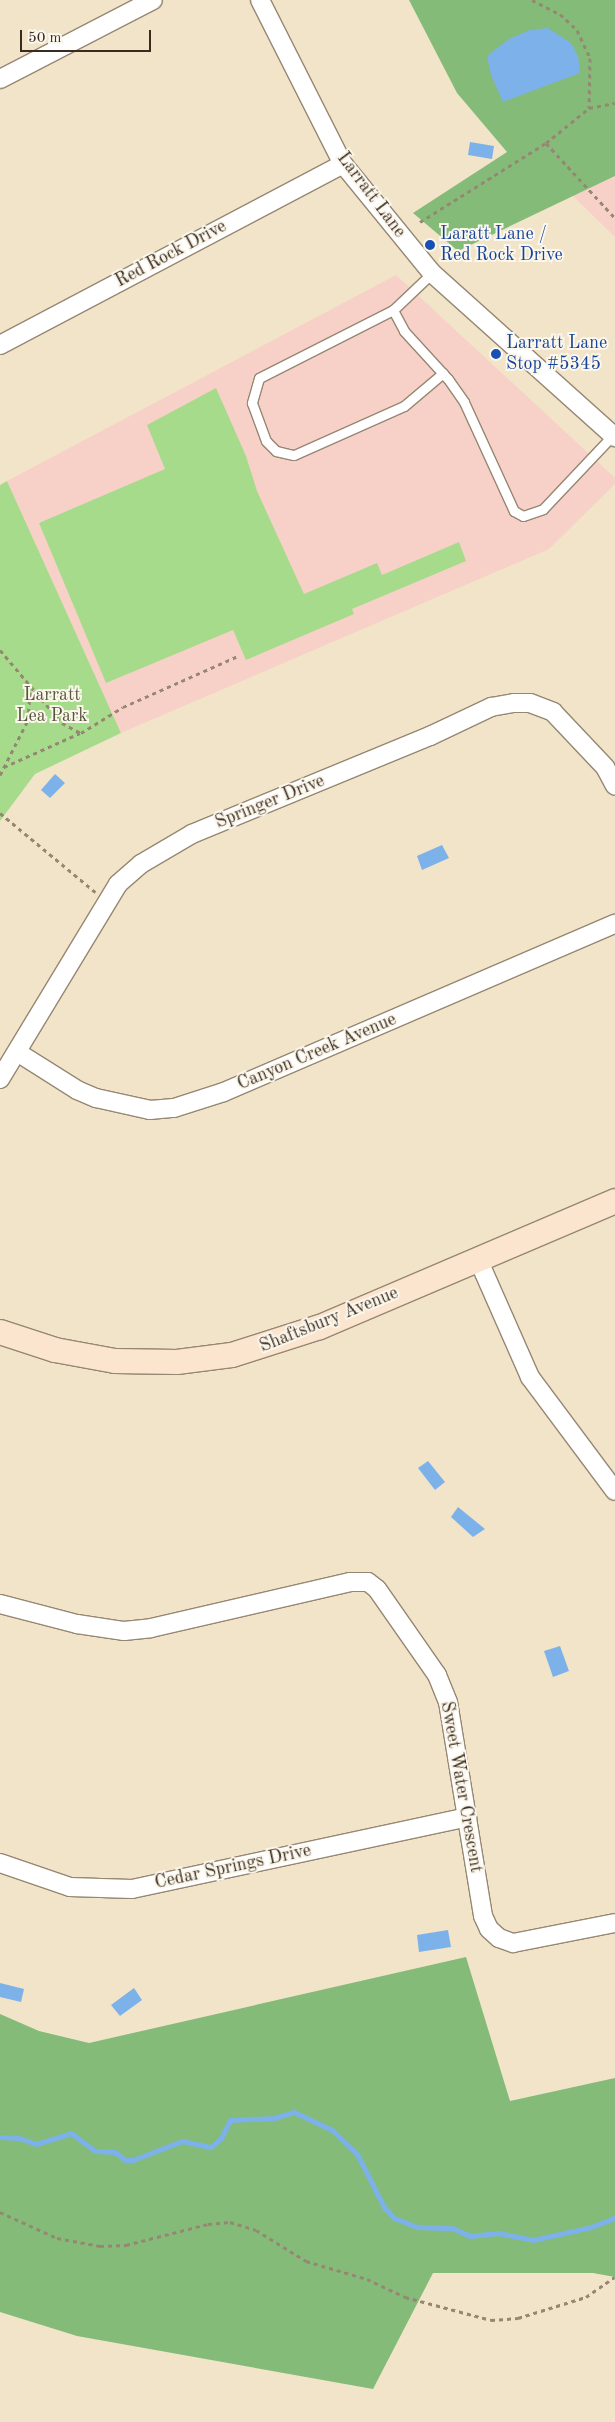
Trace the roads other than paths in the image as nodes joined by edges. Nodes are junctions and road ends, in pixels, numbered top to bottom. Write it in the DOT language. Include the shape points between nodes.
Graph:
graph roads {
  1 [pos="153,0"];
  2 [pos="260,0"];
  3 [pos="0,79"];
  4 [pos="343,164"];
  5 [pos="432,273"];
  6 [pos="393,310"];
  7 [pos="0,345"];
  8 [pos="443,373"];
  9 [pos="614,436"];
  10 [pos="615,786"];
  11 [pos="615,924"];
  12 [pos="17,1052"];
  13 [pos="0,1079"];
  14 [pos="615,1201"];
  15 [pos="478,1259"];
  16 [pos="0,1332"];
  17 [pos="615,1491"];
  18 [pos="0,1604"];
  19 [pos="467,1817"];
  20 [pos="0,1863"];
  21 [pos="615,1923"];
  1 -- 3 [label="street"];
  2 -- 4 [label="street, Larratt Lane"];
  4 -- 5 [label="street, Larratt Lane"];
  4 -- 7 [label="street, Red Rock Drive"];
  5 -- 6 [label="lane"];
  5 -- 9 [label="street, Larratt Lane"];
  6 -- 8 [label="lane" via="404,331"];
  6 -- 8 [label="lane" via="259,378 252,403 266,441 276,451 294,455 404,406"];
  8 -- 9 [label="lane" via="464,402 514,511 523,516 543,509"];
  10 -- 12 [label="street, Springer Drive" via="606,767 553,712 530,703 491,707 430,736 192,834 141,864 118,884"];
  11 -- 12 [label="street, Canyon Creek Avenue" via="224,1092 174,1108 150,1110 96,1098 77,1090"];
  12 -- 13 [label="street, Springer Drive"];
  14 -- 15 [label="street, Shaftsbury Avenue"];
  15 -- 16 [label="street, Shaftsbury Avenue" via="295,1337 214,1358 163,1363 115,1361 55,1350"];
  15 -- 17 [label="street" via="530,1377"];
  18 -- 19 [label="street, Sweet Water Crescent" via="77,1624 124,1631 160,1626 350,1582 368,1582 378,1589 437,1675 454,1727"];
  19 -- 20 [label="street, Cedar Springs Drive" via="132,1889 70,1887"];
  19 -- 21 [label="street, Sweet Water Crescent" via="483,1916 499,1938 513,1943 530,1941"];
}
